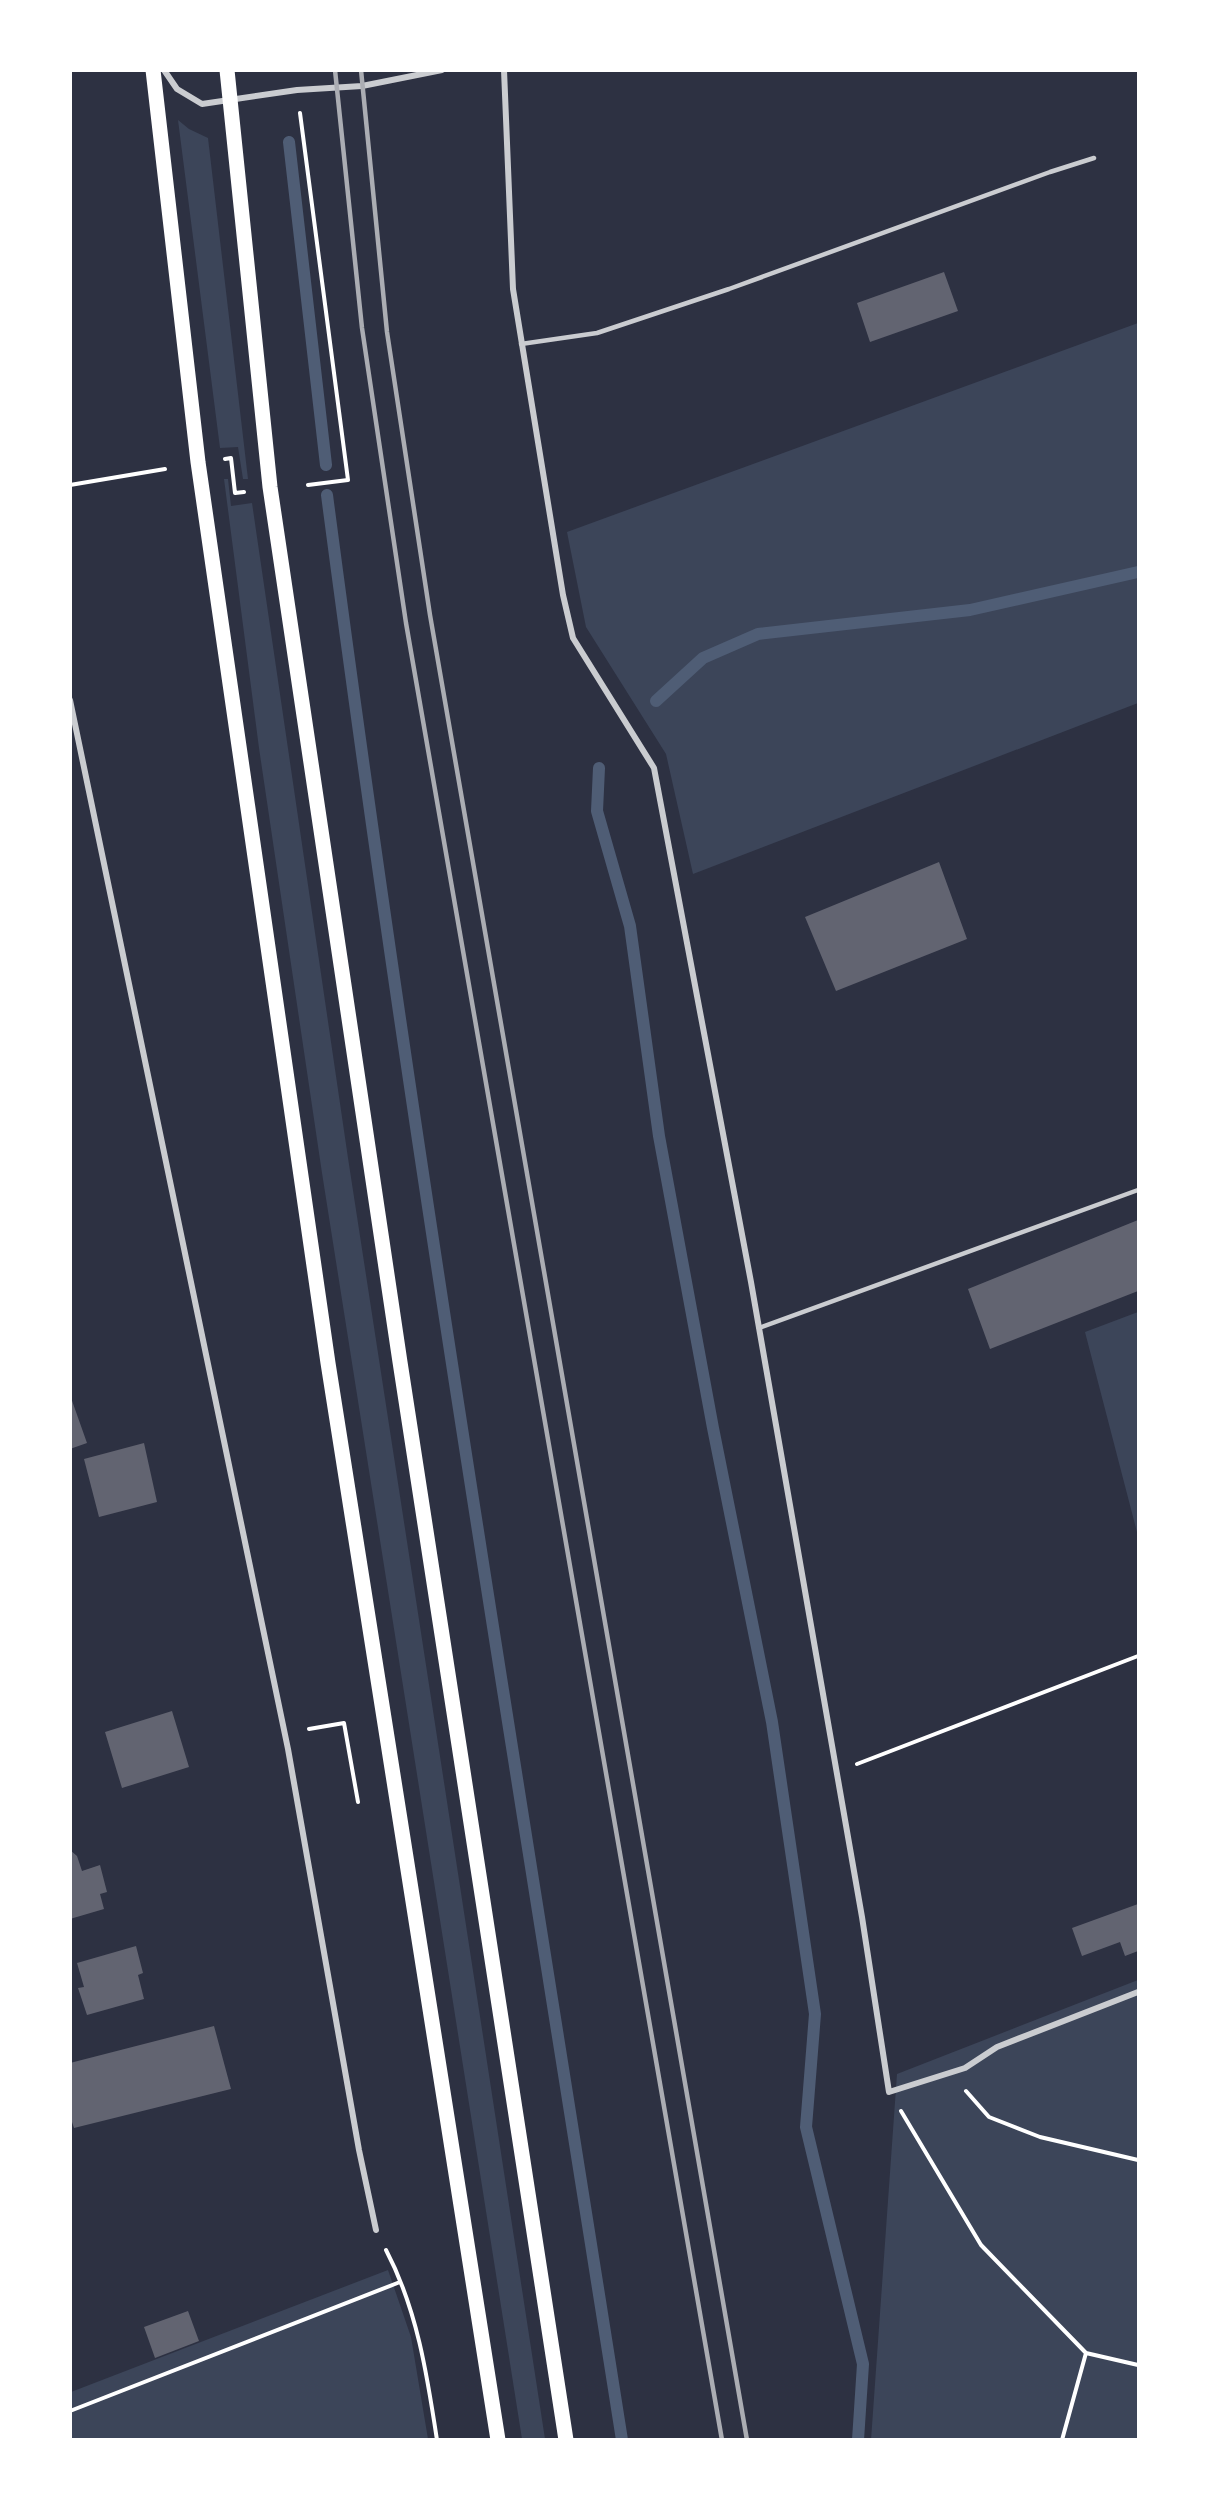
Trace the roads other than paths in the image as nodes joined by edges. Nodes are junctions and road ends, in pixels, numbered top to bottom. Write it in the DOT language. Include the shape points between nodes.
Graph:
graph roads {
  1 [pos="153,70"];
  2 [pos="164,70"];
  3 [pos="227,70"];
  4 [pos="442,70"];
  5 [pos="504,70"];
  6 [pos="230,101"];
  7 [pos="1094,158"];
  8 [pos="521,344"];
  9 [pos="70,700"];
  10 [pos="1138,1190"];
  11 [pos="759,1328"];
  12 [pos="1138,1992"];
  13 [pos="376,2230"];
  14 [pos="498,2439"];
  15 [pos="566,2439"];
  1 -- 14 [label="main road" via="198,462 328,1363"];
  2 -- 6 [label="street" via="177,89 202,104"];
  3 -- 6 [label="main road"];
  4 -- 6 [label="street" via="362,86 297,90"];
  5 -- 8 [label="street" via="513,289"];
  6 -- 15 [label="main road" via="270,487"];
  7 -- 8 [label="lane" via="597,333"];
  8 -- 11 [label="street" via="573,638 654,768"];
  9 -- 13 [label="street" via="296,1789"];
  10 -- 11 [label="lane"];
  11 -- 12 [label="street" via="890,2092 965,2068 997,2047"];
}
